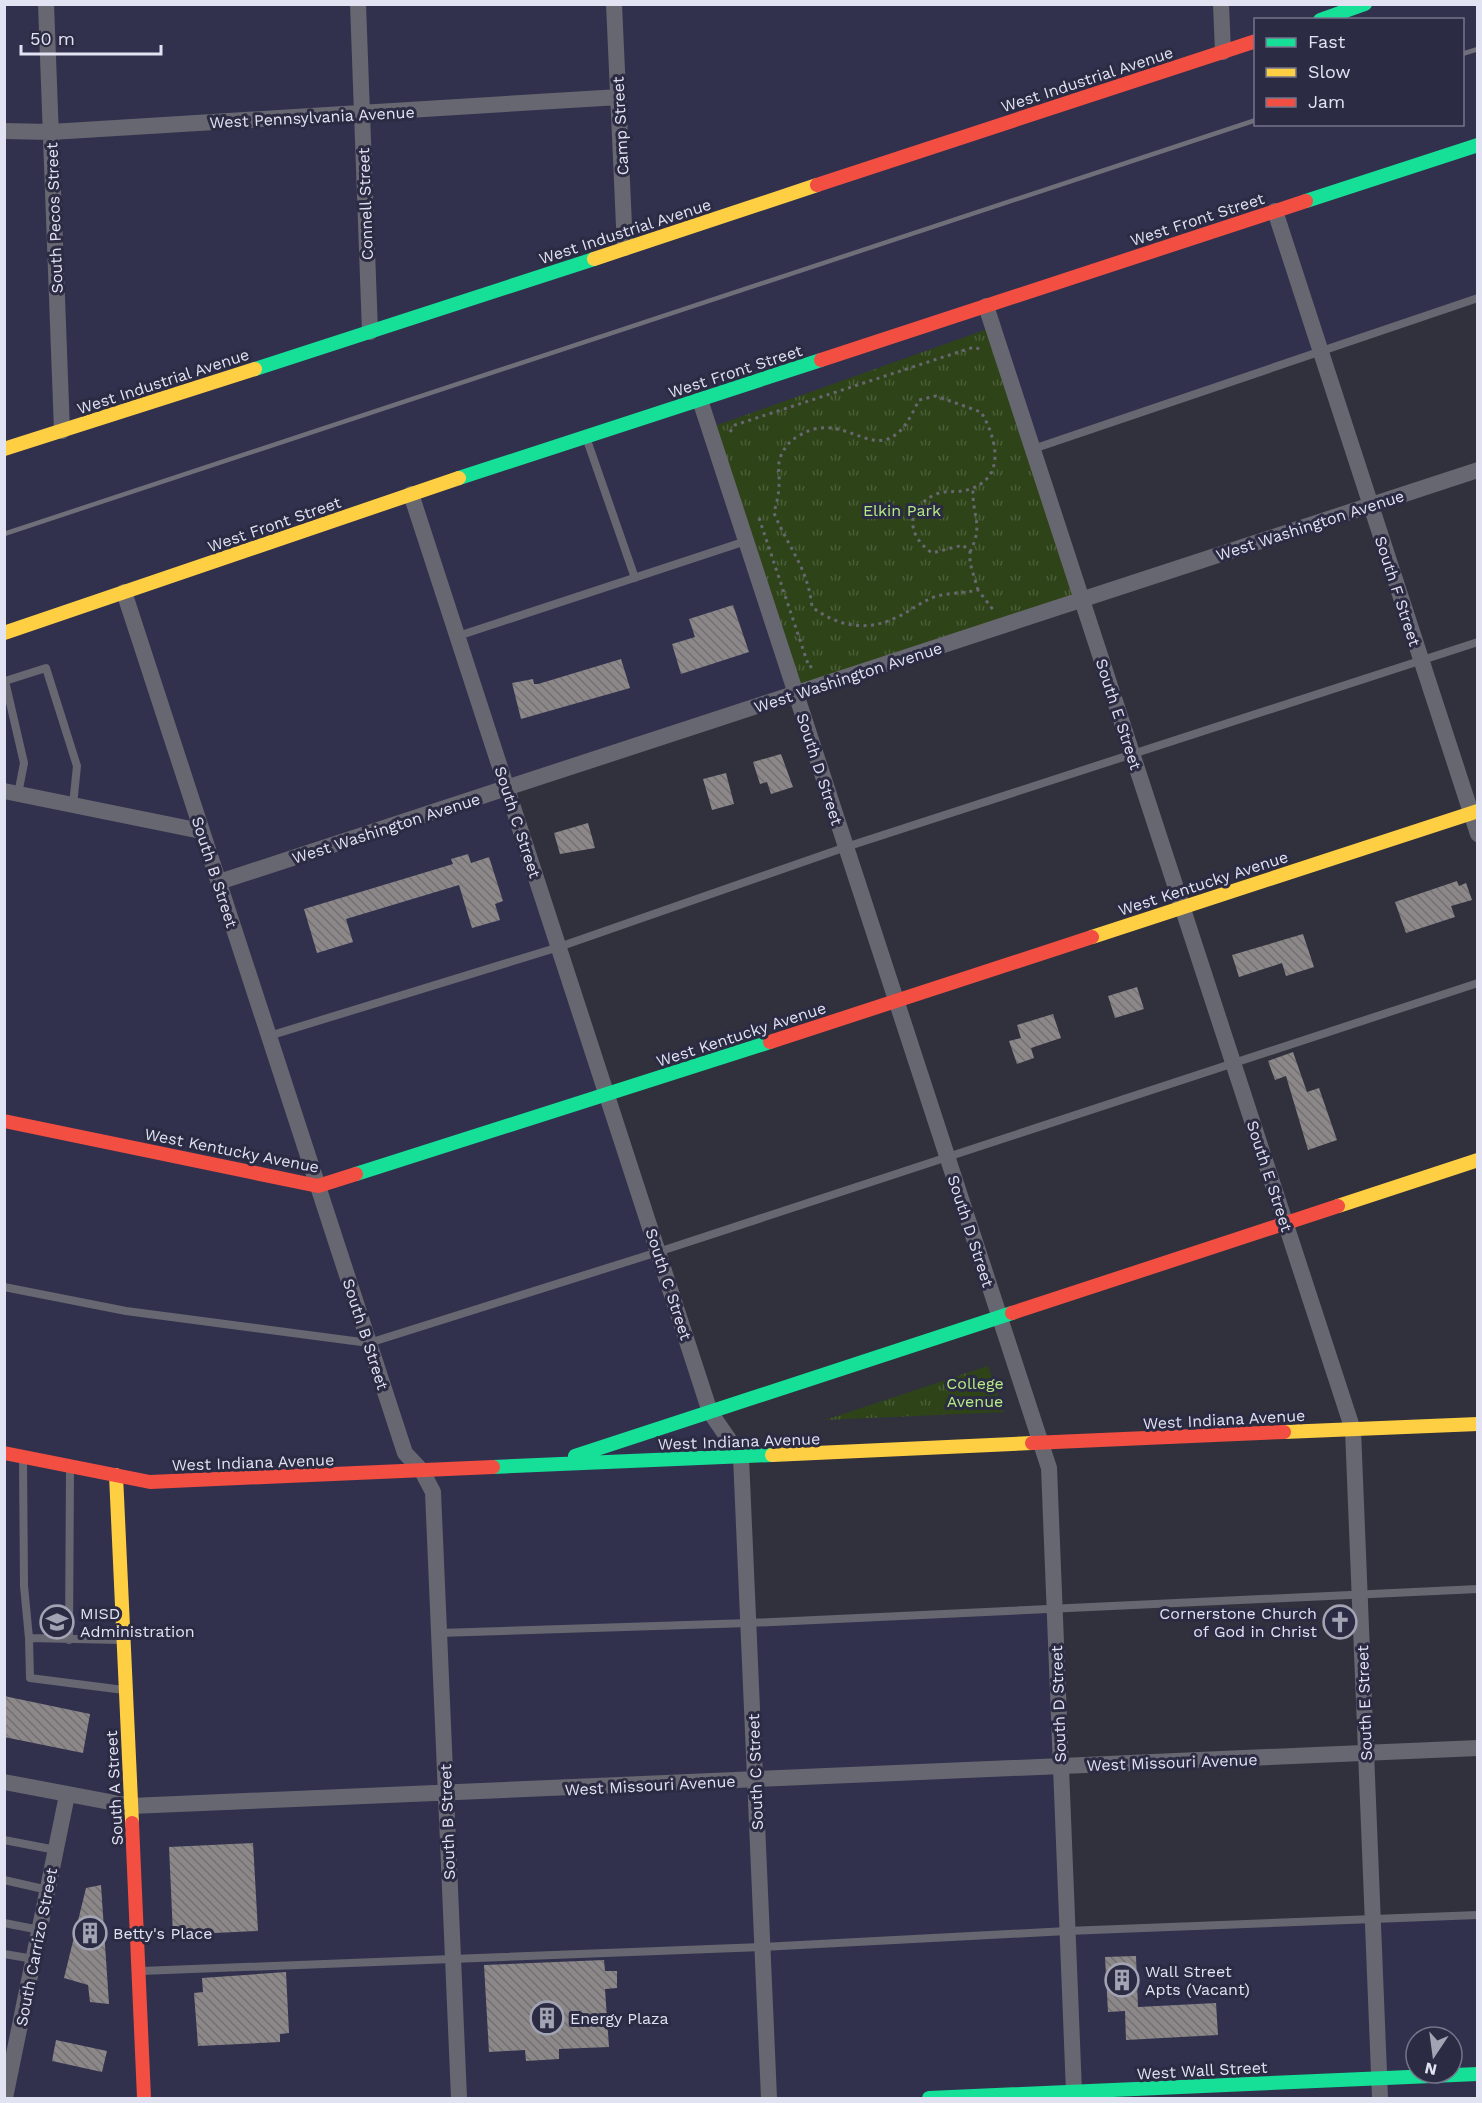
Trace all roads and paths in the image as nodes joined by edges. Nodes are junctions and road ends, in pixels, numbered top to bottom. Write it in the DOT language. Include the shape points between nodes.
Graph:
graph roads {
  1 [pos="46,4"];
  2 [pos="358,4"];
  3 [pos="614,4"];
  4 [pos="1221,4"];
  5 [pos="1365,4"];
  6 [pos="1326,18"];
  7 [pos="1254,42"];
  8 [pos="1223,52"];
  9 [pos="619,97"];
  10 [pos="362,115"];
  11 [pos="4,131"];
  12 [pos="51,132"];
  13 [pos="1478,145"];
  14 [pos="1275,211"];
  15 [pos="625,248"];
  16 [pos="1478,298"];
  17 [pos="986,306"];
  18 [pos="370,332"];
  19 [pos="985,351"];
  20 [pos="1321,351"];
  21 [pos="700,400"];
  22 [pos="62,431"];
  23 [pos="586,437"];
  24 [pos="733,441"];
  25 [pos="4,449"];
  26 [pos="1033,449"];
  27 [pos="1478,470"];
  28 [pos="973,489"];
  29 [pos="411,494"];
  30 [pos="1371,505"];
  31 [pos="756,509"];
  32 [pos="746,541"];
  33 [pos="970,552"];
  34 [pos="635,578"];
  35 [pos="978,590"];
  36 [pos="124,592"];
  37 [pos="1082,600"];
  38 [pos="1004,606"];
  39 [pos="993,610"];
  40 [pos="982,614"];
  41 [pos="1000,627"];
  42 [pos="4,633"];
  43 [pos="458,636"];
  44 [pos="1478,642"];
  45 [pos="1421,661"];
  46 [pos="820,666"];
  47 [pos="795,694"];
  48 [pos="1133,755"];
  49 [pos="507,788"];
  50 [pos="11,792"];
  51 [pos="73,805"];
  52 [pos="1474,812"];
  53 [pos="201,831"];
  54 [pos="1478,834"];
  55 [pos="846,847"];
  56 [pos="219,882"];
  57 [pos="1182,907"];
  58 [pos="559,947"];
  59 [pos="1478,983"];
  60 [pos="896,1001"];
  61 [pos="269,1036"];
  62 [pos="1234,1064"];
  63 [pos="608,1095"];
  64 [pos="4,1121"];
  65 [pos="947,1158"];
  66 [pos="1478,1160"];
  67 [pos="318,1186"];
  68 [pos="1285,1223"];
  69 [pos="658,1252"];
  70 [pos="4,1287"];
  71 [pos="999,1317"];
  72 [pos="369,1343"];
  73 [pos="710,1412"];
  74 [pos="1478,1424"];
  75 [pos="1353,1430"];
  76 [pos="1040,1444"];
  77 [pos="4,1453"];
  78 [pos="23,1457"];
  79 [pos="741,1457"];
  80 [pos="70,1466"];
  81 [pos="547,1466"];
  82 [pos="422,1471"];
  83 [pos="117,1475"];
  84 [pos="1478,1589"];
  85 [pos="1359,1594"];
  86 [pos="1054,1609"];
  87 [pos="749,1623"];
  88 [pos="439,1633"];
  89 [pos="30,1638"];
  90 [pos="69,1640"];
  91 [pos="124,1640"];
  92 [pos="126,1690"];
  93 [pos="1478,1748"];
  94 [pos="1366,1753"];
  95 [pos="1061,1767"];
  96 [pos="756,1780"];
  97 [pos="4,1782"];
  98 [pos="446,1794"];
  99 [pos="67,1795"];
  100 [pos="131,1806"];
  101 [pos="4,1840"];
  102 [pos="56,1850"];
  103 [pos="4,1880"];
  104 [pos="48,1890"];
  105 [pos="1478,1915"];
  106 [pos="1373,1919"];
  107 [pos="4,1923"];
  108 [pos="40,1930"];
  109 [pos="1068,1931"];
  110 [pos="762,1947"];
  111 [pos="4,1954"];
  112 [pos="453,1958"];
  113 [pos="34,1959"];
  114 [pos="138,1971"];
  115 [pos="8,2067"];
  116 [pos="1478,2074"];
  117 [pos="1380,2078"];
  118 [pos="1075,2095"];
  119 [pos="6,2098"];
  120 [pos="144,2098"];
  121 [pos="459,2098"];
  122 [pos="769,2098"];
  123 [pos="929,2098"];
  124 [pos="1380,2098"];
  1 -- 12 [label="street, South Pecos Street"];
  2 -- 10 [label="street, Connell Street"];
  3 -- 9 [label="street, Camp Street"];
  4 -- 8 [label="street"];
  5 -- 6 [label="street"];
  7 -- 8 [label="street, West Industrial Avenue"];
  8 -- 15 [label="street, West Industrial Avenue"];
  9 -- 10 [label="street, West Pennsylvania Avenue"];
  9 -- 15 [label="street, Camp Street"];
  10 -- 12 [label="street, West Pennsylvania Avenue"];
  10 -- 18 [label="street, Connell Street"];
  11 -- 12 [label="street, West Pennsylvania Avenue"];
  12 -- 22 [label="street, South Pecos Street"];
  13 -- 14 [label="street, West Front Street"];
  14 -- 17 [label="street, West Front Street"];
  14 -- 20 [label="street, South F Street"];
  15 -- 18 [label="street, West Industrial Avenue"];
  16 -- 20 [label="lane"];
  17 -- 21 [label="street, West Front Street"];
  17 -- 26 [label="street, South E Street"];
  18 -- 22 [label="street, West Industrial Avenue"];
  19 -- 24 [label="path" via="974,346 735,425 729,430"];
  20 -- 26 [label="lane"];
  20 -- 30 [label="street, South F Street"];
  21 -- 23 [label="street, West Front Street"];
  21 -- 32 [label="street, South D Street"];
  22 -- 25 [label="street, West Industrial Avenue"];
  23 -- 29 [label="street, West Front Street"];
  23 -- 34 [label="lane"];
  26 -- 37 [label="street, South E Street"];
  27 -- 30 [label="street, West Washington Avenue"];
  28 -- 33 [label="path" via="979,531"];
  28 -- 33 [label="path" via="948,490 921,504 912,530 932,553 963,545"];
  28 -- 35 [label="path" via="987,478 997,457 993,432 981,412 936,396 919,400 894,437 882,441 822,426 788,442 779,461 774,513 810,585 812,607 829,620 869,626 895,618 938,596"];
  29 -- 36 [label="street, West Front Street"];
  29 -- 43 [label="street, South C Street"];
  30 -- 37 [label="street, West Washington Avenue"];
  30 -- 45 [label="street, South F Street"];
  31 -- 46 [label="path" via="809,667"];
  32 -- 34 [label="lane"];
  32 -- 47 [label="street, South D Street"];
  33 -- 35 [label="path"];
  34 -- 43 [label="lane"];
  35 -- 39 [label="path"];
  36 -- 42 [label="street, West Front Street"];
  36 -- 53 [label="street, South B Street"];
  37 -- 41 [label="street, West Washington Avenue"];
  37 -- 48 [label="street, South E Street"];
  38 -- 39 [label="path"];
  39 -- 40 [label="path"];
  39 -- 41 [label="path"];
  41 -- 47 [label="street, West Washington Avenue"];
  43 -- 49 [label="street, South C Street"];
  44 -- 45 [label="lane"];
  45 -- 48 [label="lane"];
  45 -- 52 [label="street, South F Street"];
  47 -- 49 [label="street, West Washington Avenue"];
  47 -- 55 [label="street, South D Street"];
  48 -- 55 [label="lane"];
  48 -- 57 [label="street, South E Street"];
  49 -- 56 [label="street, West Washington Avenue"];
  49 -- 58 [label="street, South C Street"];
  50 -- 51 [label="street"];
  50 -- 51 [label="lane" via="24,763 5,681 46,668 77,766"];
  51 -- 53 [label="street"];
  52 -- 54 [label="street, South F Street"];
  52 -- 57 [label="street, West Kentucky Avenue"];
  53 -- 56 [label="street, South B Street"];
  55 -- 58 [label="lane"];
  55 -- 60 [label="street, South D Street"];
  56 -- 61 [label="street, South B Street"];
  57 -- 60 [label="street, West Kentucky Avenue"];
  57 -- 62 [label="street, South E Street"];
  58 -- 61 [label="lane"];
  58 -- 63 [label="street, South C Street"];
  59 -- 62 [label="lane"];
  60 -- 63 [label="street, West Kentucky Avenue"];
  60 -- 65 [label="street, South D Street"];
  61 -- 67 [label="street, South B Street"];
  62 -- 65 [label="lane"];
  62 -- 68 [label="street, South E Street"];
  63 -- 67 [label="street, West Kentucky Avenue"];
  63 -- 69 [label="street, South C Street"];
  64 -- 67 [label="street, West Kentucky Avenue"];
  65 -- 69 [label="lane"];
  65 -- 71 [label="street, South D Street"];
  66 -- 68 [label="street"];
  67 -- 72 [label="street, South B Street"];
  68 -- 71 [label="street"];
  68 -- 75 [label="street, South E Street"];
  69 -- 72 [label="lane"];
  69 -- 73 [label="street, South C Street"];
  70 -- 72 [label="lane" via="126,1311"];
  71 -- 73 [label="street"];
  71 -- 76 [label="street, South D Street"];
  72 -- 82 [label="street, South B Street" via="405,1454"];
  73 -- 79 [label="street, South C Street"];
  73 -- 81 [label="street"];
  74 -- 75 [label="street, West Indiana Avenue"];
  75 -- 76 [label="street, West Indiana Avenue"];
  75 -- 85 [label="street, South E Street"];
  76 -- 79 [label="street, West Indiana Avenue"];
  76 -- 86 [label="street, South D Street" via="1049,1468"];
  77 -- 78 [label="street, West Indiana Avenue"];
  78 -- 80 [label="street, West Indiana Avenue"];
  78 -- 89 [label="lane" via="24,1586"];
  79 -- 81 [label="street, West Indiana Avenue"];
  79 -- 87 [label="street, South C Street"];
  80 -- 83 [label="street, West Indiana Avenue"];
  80 -- 90 [label="lane"];
  81 -- 82 [label="street, West Indiana Avenue"];
  82 -- 83 [label="street, West Indiana Avenue" via="150,1482"];
  82 -- 88 [label="street, South B Street" via="433,1492"];
  83 -- 91 [label="street, South A Street"];
  84 -- 85 [label="lane"];
  85 -- 86 [label="lane"];
  85 -- 94 [label="street, South E Street"];
  86 -- 87 [label="lane"];
  86 -- 95 [label="street, South D Street"];
  87 -- 88 [label="lane"];
  87 -- 96 [label="street, South C Street"];
  88 -- 98 [label="street, South B Street"];
  89 -- 90 [label="lane"];
  89 -- 92 [label="lane" via="30,1678"];
  90 -- 91 [label="lane"];
  91 -- 92 [label="street, South A Street"];
  92 -- 100 [label="street, South A Street"];
  93 -- 94 [label="street, West Missouri Avenue"];
  94 -- 95 [label="street, West Missouri Avenue"];
  94 -- 106 [label="street, South E Street"];
  95 -- 96 [label="street, West Missouri Avenue"];
  95 -- 109 [label="street, South D Street"];
  96 -- 98 [label="street, West Missouri Avenue"];
  96 -- 110 [label="street, South C Street"];
  97 -- 99 [label="street, West Missouri Avenue"];
  98 -- 100 [label="street, West Missouri Avenue"];
  98 -- 112 [label="street, South B Street"];
  99 -- 100 [label="street, West Missouri Avenue"];
  99 -- 102 [label="street, South Carrizo Street"];
  100 -- 114 [label="street, South A Street"];
  101 -- 102 [label="lane"];
  102 -- 104 [label="street, South Carrizo Street"];
  103 -- 104 [label="lane"];
  104 -- 108 [label="street, South Carrizo Street"];
  105 -- 106 [label="lane"];
  106 -- 109 [label="lane"];
  106 -- 117 [label="street, South E Street"];
  107 -- 108 [label="lane"];
  108 -- 113 [label="street, South Carrizo Street"];
  109 -- 110 [label="lane"];
  109 -- 118 [label="street, South D Street"];
  110 -- 112 [label="lane"];
  110 -- 122 [label="street, South C Street"];
  111 -- 113 [label="lane"];
  112 -- 114 [label="lane"];
  112 -- 121 [label="street, South B Street"];
  113 -- 115 [label="street, South Carrizo Street"];
  114 -- 120 [label="street, South A Street"];
  115 -- 119 [label="street, South Carrizo Street"];
  116 -- 117 [label="street, West Wall Street"];
  117 -- 118 [label="street, West Wall Street"];
  117 -- 124 [label="street, South E Street"];
  118 -- 123 [label="street, West Wall Street"];
}
